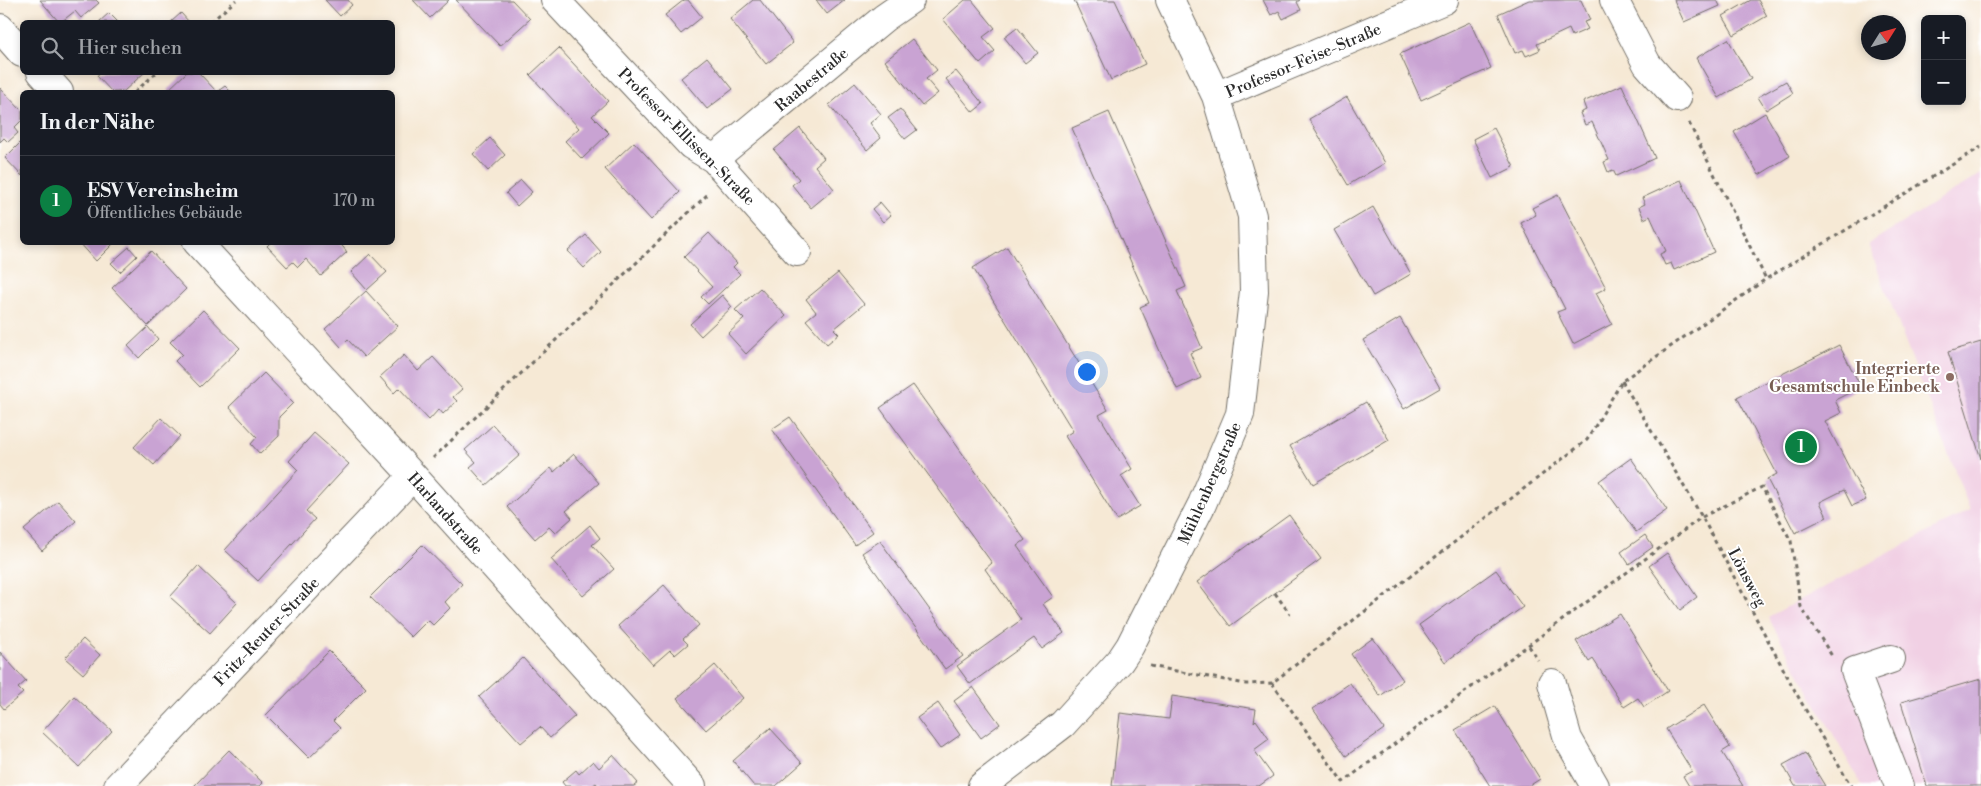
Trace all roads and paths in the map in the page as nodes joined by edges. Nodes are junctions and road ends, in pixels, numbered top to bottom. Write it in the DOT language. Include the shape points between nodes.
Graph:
graph roads {
  1 [pos="236,0"];
  2 [pos="555,0"];
  3 [pos="910,0"];
  4 [pos="1170,0"];
  5 [pos="1444,0"];
  6 [pos="1614,0"];
  7 [pos="214,20"];
  8 [pos="0,28"];
  9 [pos="20,51"];
  10 [pos="44,75"];
  11 [pos="154,75"];
  12 [pos="57,90"];
  13 [pos="137,90"];
  14 [pos="1216,96"];
  15 [pos="1676,98"];
  16 [pos="1981,147"];
  17 [pos="714,159"];
  18 [pos="200,245"];
  19 [pos="797,252"];
  20 [pos="1766,279"];
  21 [pos="1622,381"];
  22 [pos="413,476"];
  23 [pos="1702,517"];
  24 [pos="1275,593"];
  25 [pos="1290,614"];
  26 [pos="1891,659"];
  27 [pos="1120,661"];
  28 [pos="1855,671"];
  29 [pos="1272,683"];
  30 [pos="1552,683"];
  31 [pos="118,786"];
  32 [pos="692,786"];
  33 [pos="982,786"];
  34 [pos="1595,786"];
  35 [pos="1851,786"];
  36 [pos="1899,786"];
  1 -- 7 [label="path"];
  2 -- 17 [label="street, Professor-Ellissen-Straße" via="692,145"];
  3 -- 17 [label="street, Raabestraße"];
  4 -- 14 [label="street, Mühlenbergstraße"];
  5 -- 14 [label="street, Professor-Feise-Straße"];
  6 -- 15 [label="street" via="1647,64"];
  8 -- 9 [label="street"];
  10 -- 12 [label="street"];
  11 -- 13 [label="path"];
  14 -- 27 [label="street, Mühlenbergstraße" via="1252,216 1254,291 1240,414 1202,504"];
  15 -- 20 [label="path"];
  16 -- 20 [label="path"];
  17 -- 19 [label="street, Professor-Ellissen-Straße"];
  17 -- 22 [label="path" via="709,193"];
  18 -- 22 [label="street, Harlandstraße"];
  20 -- 21 [label="path"];
  21 -- 23 [label="path, Lönsweg"];
  21 -- 29 [label="path" via="1587,440"];
  22 -- 31 [label="street, Fritz-Reuter-Straße"];
  22 -- 32 [label="street, Harlandstraße"];
  23 -- 28 [label="path" via="1762,487 1791,542 1801,607 1834,659"];
  23 -- 29 [label="path" via="1343,782"];
  23 -- 35 [label="path, Lönsweg" via="1801,702"];
  24 -- 25 [label="path"];
  26 -- 28 [label="street"];
  27 -- 29 [label="path" via="1246,684"];
  27 -- 33 [label="street, Mühlenbergstraße" via="1063,724"];
  28 -- 36 [label="street"];
  30 -- 34 [label="street" via="1568,740"];
}
